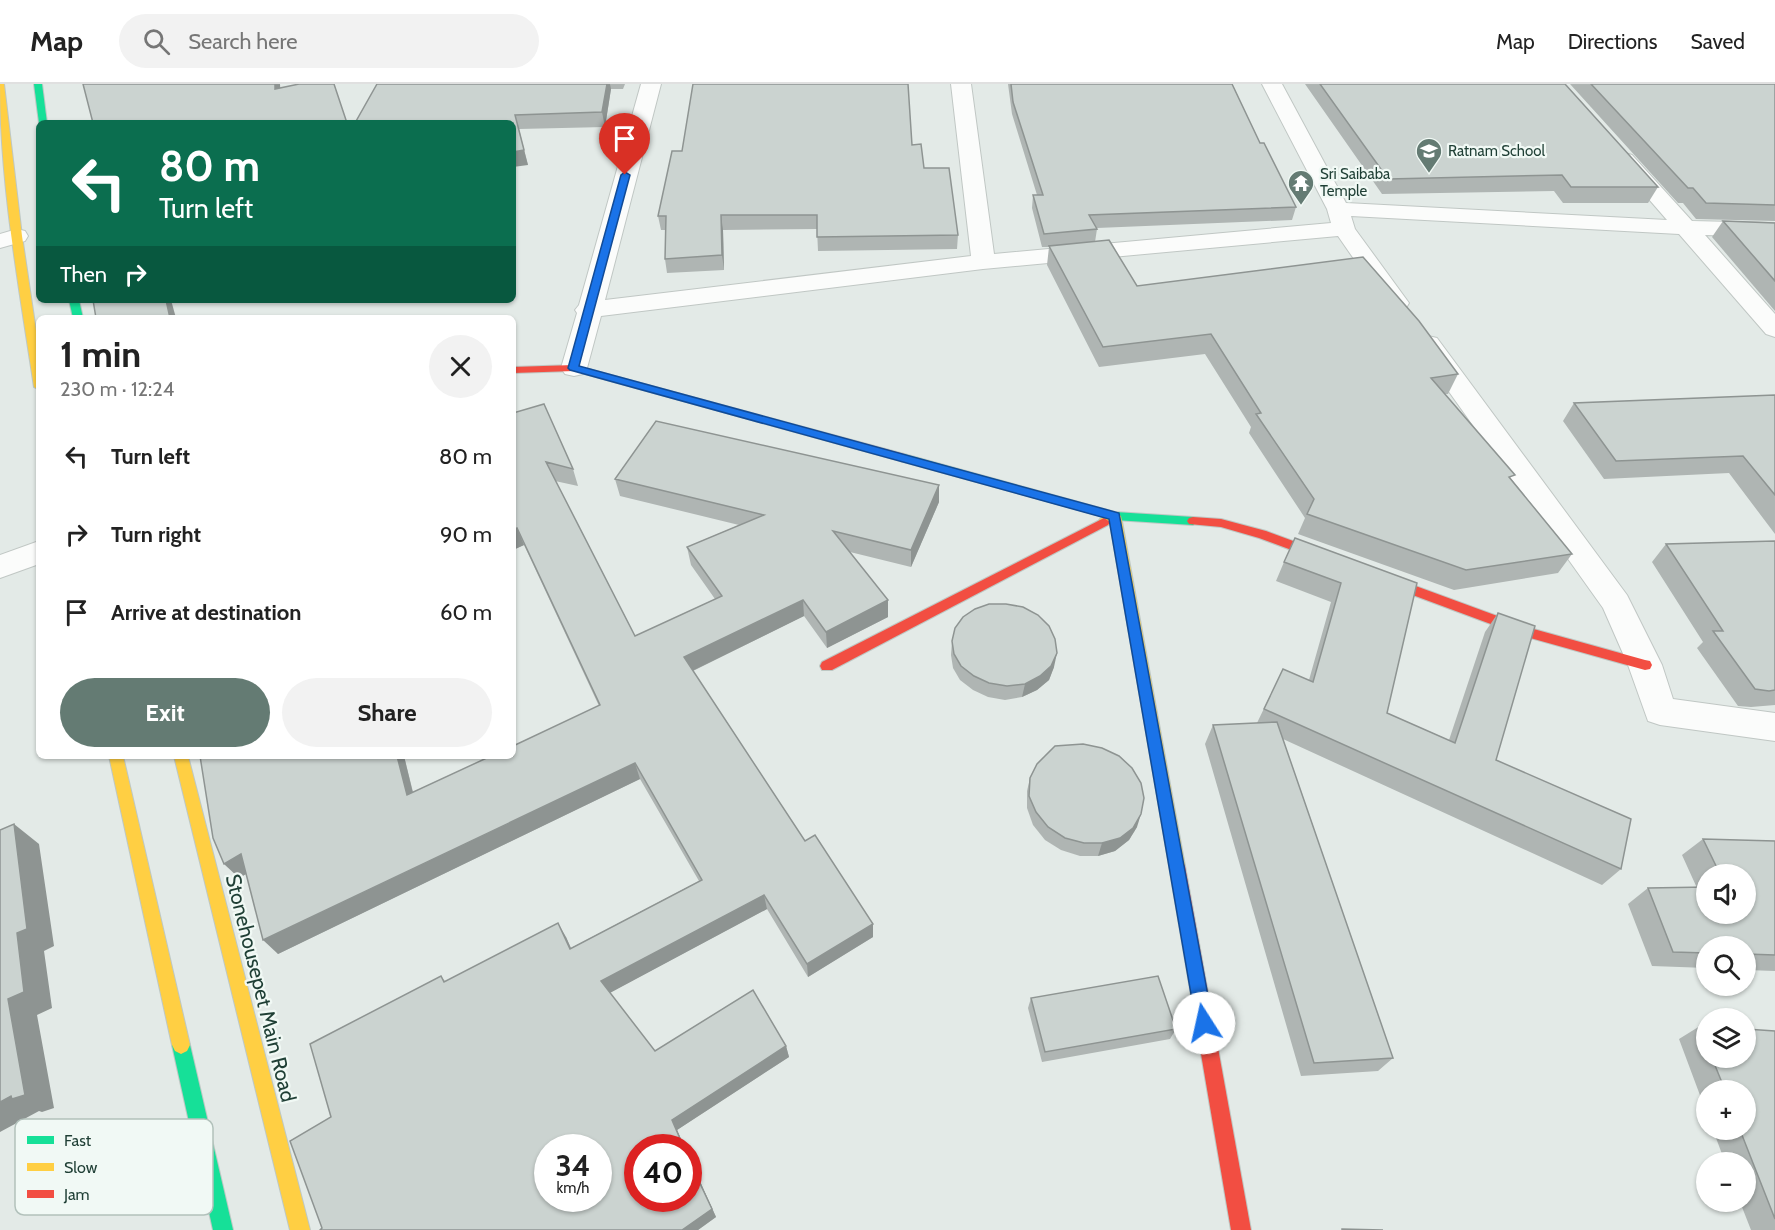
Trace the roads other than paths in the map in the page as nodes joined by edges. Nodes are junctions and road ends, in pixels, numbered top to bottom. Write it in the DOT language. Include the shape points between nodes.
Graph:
graph roads {
  1 [pos="0,84"];
  2 [pos="38,84"];
  3 [pos="651,84"];
  4 [pos="962,84"];
  5 [pos="1272,84"];
  6 [pos="43,120"];
  7 [pos="1611,143"];
  8 [pos="1341,219"];
  9 [pos="1687,228"];
  10 [pos="1775,230"];
  11 [pos="8,239"];
  12 [pos="982,262"];
  13 [pos="32,284"];
  14 [pos="587,310"];
  15 [pos="1775,329"];
  16 [pos="36,343"];
  17 [pos="574,368"];
  18 [pos="516,370"];
  19 [pos="1115,516"];
  20 [pos="36,553"];
  21 [pos="0,567"];
  22 [pos="1645,665"];
  23 [pos="828,666"];
  24 [pos="1775,727"];
  25 [pos="117,759"];
  26 [pos="182,759"];
  27 [pos="198,1119"];
  28 [pos="213,1186"];
  29 [pos="223,1230"];
  30 [pos="300,1230"];
  31 [pos="1241,1230"];
  1 -- 11 [label="street"];
  2 -- 6 [label="street"];
  3 -- 14 [label="street"];
  4 -- 12 [label="street"];
  5 -- 8 [label="street"];
  7 -- 9 [label="street"];
  8 -- 9 [label="street"];
  8 -- 12 [label="street"];
  8 -- 22 [label="street" via="1616,603"];
  9 -- 10 [label="street"];
  9 -- 15 [label="street"];
  11 -- 13 [label="street"];
  12 -- 14 [label="street"];
  13 -- 16 [label="street"];
  14 -- 17 [label="street"];
  17 -- 18 [label="street"];
  17 -- 19 [label="street"];
  19 -- 22 [label="street" via="1196,520 1241,528 1528,632"];
  19 -- 23 [label="street"];
  19 -- 31 [label="street"];
  20 -- 21 [label="street"];
  22 -- 24 [label="street" via="1660,711"];
  25 -- 27 [label="street"];
  26 -- 30 [label="street, Stonehousepet Main Road"];
  28 -- 29 [label="street"];
}
